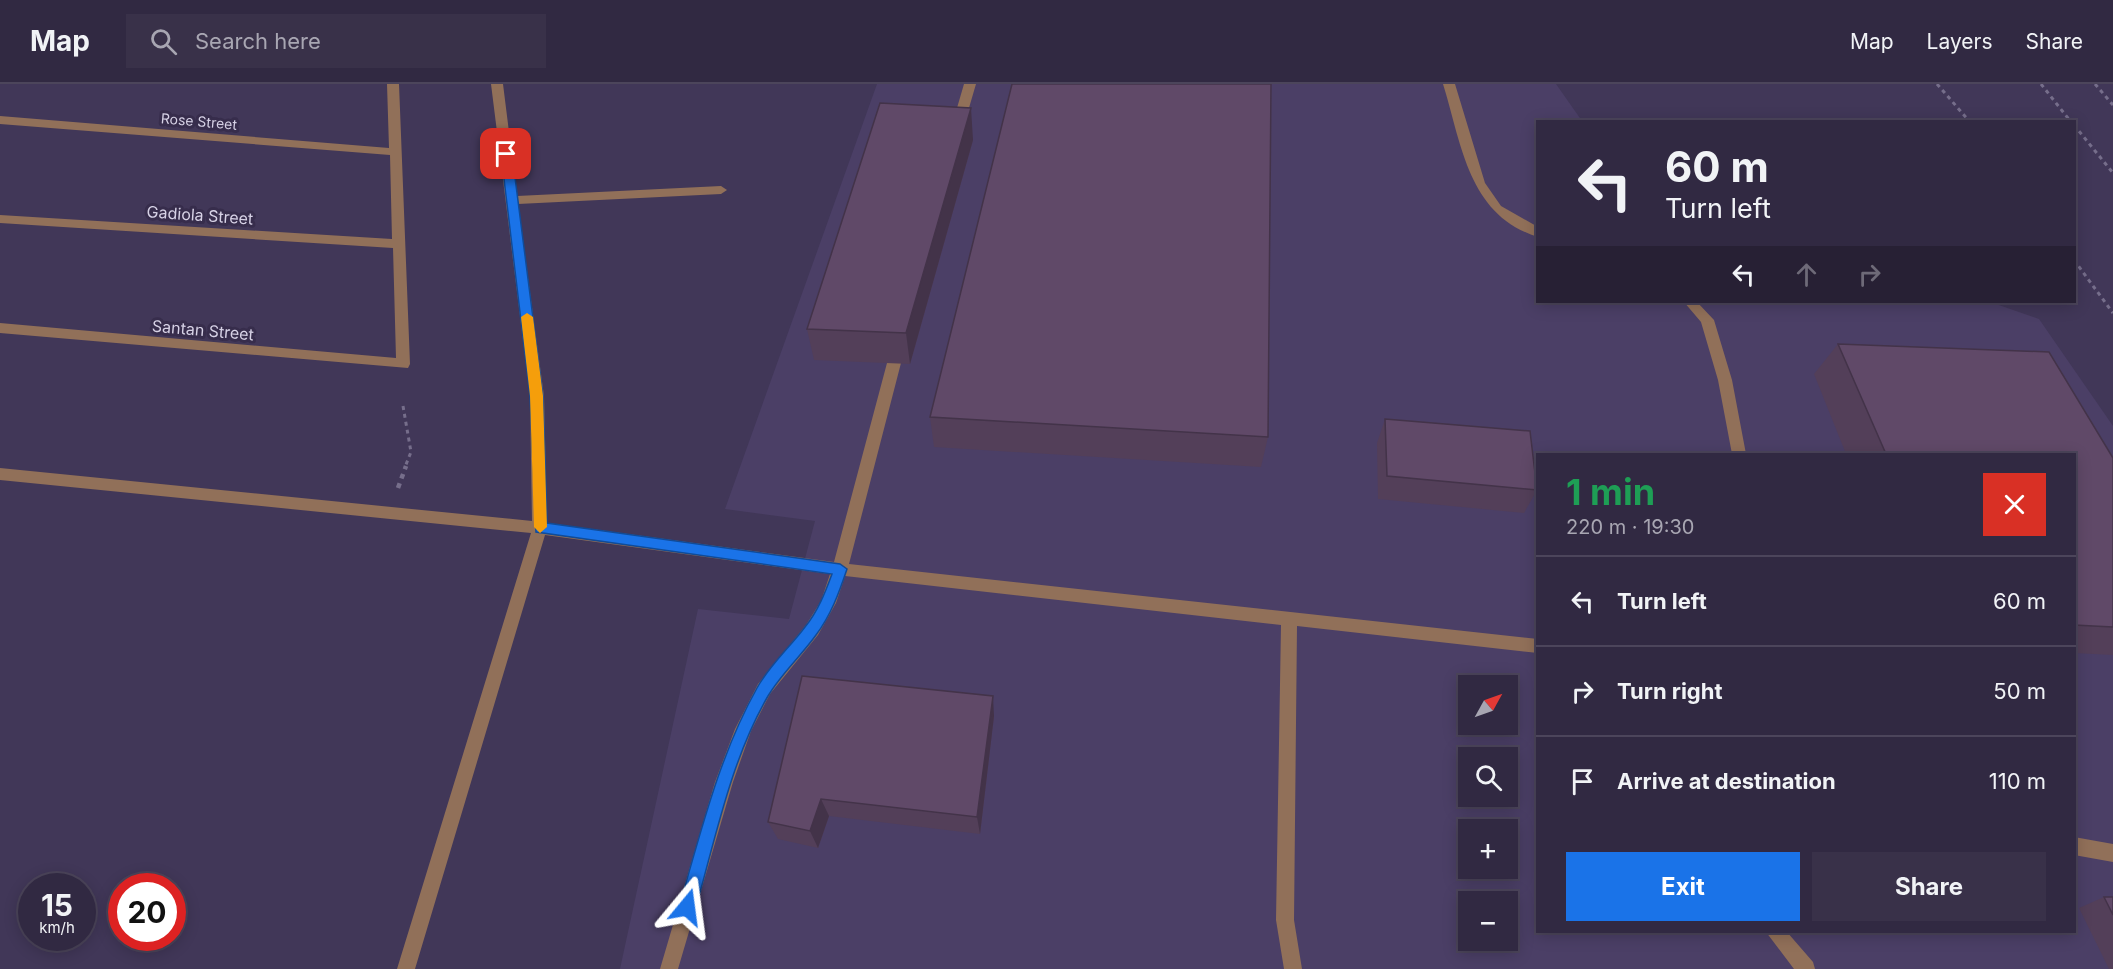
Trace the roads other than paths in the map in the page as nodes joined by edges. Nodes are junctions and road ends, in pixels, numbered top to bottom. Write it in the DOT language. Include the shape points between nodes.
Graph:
graph roads {
  1 [pos="393,84"];
  2 [pos="497,84"];
  3 [pos="970,84"];
  4 [pos="1449,84"];
  5 [pos="0,120"];
  6 [pos="954,140"];
  7 [pos="395,152"];
  8 [pos="721,190"];
  9 [pos="512,200"];
  10 [pos="0,219"];
  11 [pos="1536,232"];
  12 [pos="399,244"];
  13 [pos="1691,303"];
  14 [pos="0,328"];
  15 [pos="894,363"];
  16 [pos="1739,453"];
  17 [pos="0,474"];
  18 [pos="540,528"];
  19 [pos="840,569"];
  20 [pos="1289,616"];
  21 [pos="1536,645"];
  22 [pos="2076,846"];
  23 [pos="2113,853"];
  24 [pos="1776,933"];
  25 [pos="406,969"];
  26 [pos="669,969"];
  27 [pos="1293,969"];
  28 [pos="1806,969"];
  1 -- 7 [label="street"];
  2 -- 9 [label="street"];
  3 -- 6 [label="street"];
  4 -- 11 [label="street" via="1479,183 1497,209"];
  5 -- 7 [label="street, Rose Street"];
  7 -- 12 [label="street"];
  8 -- 9 [label="street"];
  9 -- 18 [label="street" via="537,396"];
  10 -- 12 [label="street, Gadiola Street"];
  12 -- 14 [label="street, Santan Street" via="403,364"];
  13 -- 16 [label="street" via="1707,320 1725,380"];
  15 -- 19 [label="street"];
  17 -- 18 [label="street"];
  18 -- 19 [label="street"];
  18 -- 25 [label="street"];
  19 -- 20 [label="street"];
  19 -- 26 [label="street" via="828,603 812,630 764,689 743,729"];
  20 -- 21 [label="street"];
  20 -- 27 [label="street" via="1285,920"];
  22 -- 23 [label="street"];
  24 -- 28 [label="street"];
}
